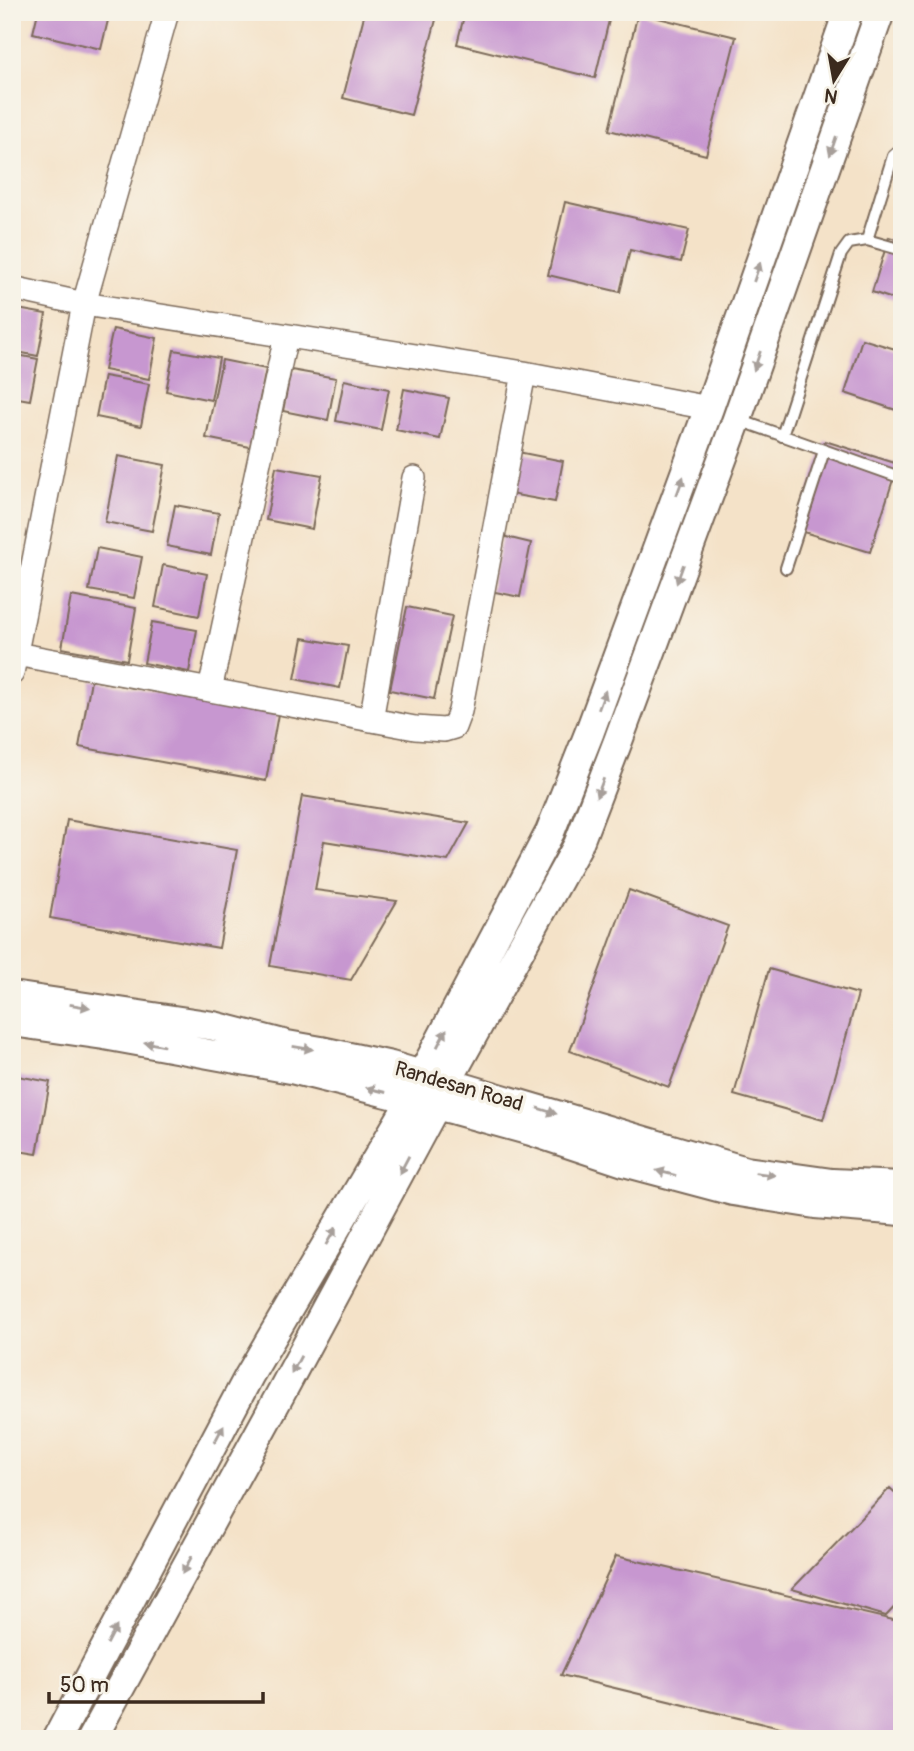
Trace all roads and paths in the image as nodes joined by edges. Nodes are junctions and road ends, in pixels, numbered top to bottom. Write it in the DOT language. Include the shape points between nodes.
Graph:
graph roads {
  1 [pos="167,12"];
  2 [pos="848,12"];
  3 [pos="880,12"];
  4 [pos="902,148"];
  5 [pos="866,240"];
  6 [pos="902,250"];
  7 [pos="12,288"];
  8 [pos="84,304"];
  9 [pos="286,336"];
  10 [pos="524,373"];
  11 [pos="723,414"];
  12 [pos="782,436"];
  13 [pos="824,450"];
  14 [pos="414,478"];
  15 [pos="902,478"];
  16 [pos="786,568"];
  17 [pos="14,663"];
  18 [pos="210,690"];
  19 [pos="371,720"];
  20 [pos="12,996"];
  21 [pos="12,1022"];
  22 [pos="429,1090"];
  23 [pos="902,1186"];
  24 [pos="902,1211"];
  25 [pos="57,1739"];
  26 [pos="92,1739"];
  1 -- 8 [label="street"];
  11 -- 2 [label="street, one-way"];
  3 -- 11 [label="street, one-way"];
  4 -- 5 [label="lane" via="893,156"];
  5 -- 6 [label="lane"];
  5 -- 12 [label="lane" via="849,243 841,254"];
  7 -- 8 [label="street"];
  8 -- 9 [label="street"];
  8 -- 17 [label="street"];
  9 -- 10 [label="street"];
  9 -- 18 [label="street"];
  10 -- 11 [label="street"];
  10 -- 19 [label="street" via="454,727 434,730"];
  11 -- 12 [label="lane"];
  11 -- 22 [label="street" via="550,832"];
  12 -- 13 [label="lane"];
  13 -- 15 [label="lane"];
  13 -- 16 [label="lane"];
  14 -- 19 [label="street"];
  17 -- 18 [label="street"];
  18 -- 19 [label="street"];
  20 -- 22 [label="street, Randesan Road, one-way" via="214,1026 356,1058"];
  22 -- 21 [label="street, Randesan Road, one-way"];
  22 -- 23 [label="street, Randesan Road, one-way" via="746,1171 832,1183"];
  24 -- 22 [label="street, Randesan Road, one-way" via="733,1191 624,1162"];
  25 -- 22 [label="street, one-way" via="249,1377"];
  22 -- 26 [label="street, one-way" via="281,1393"];
}
